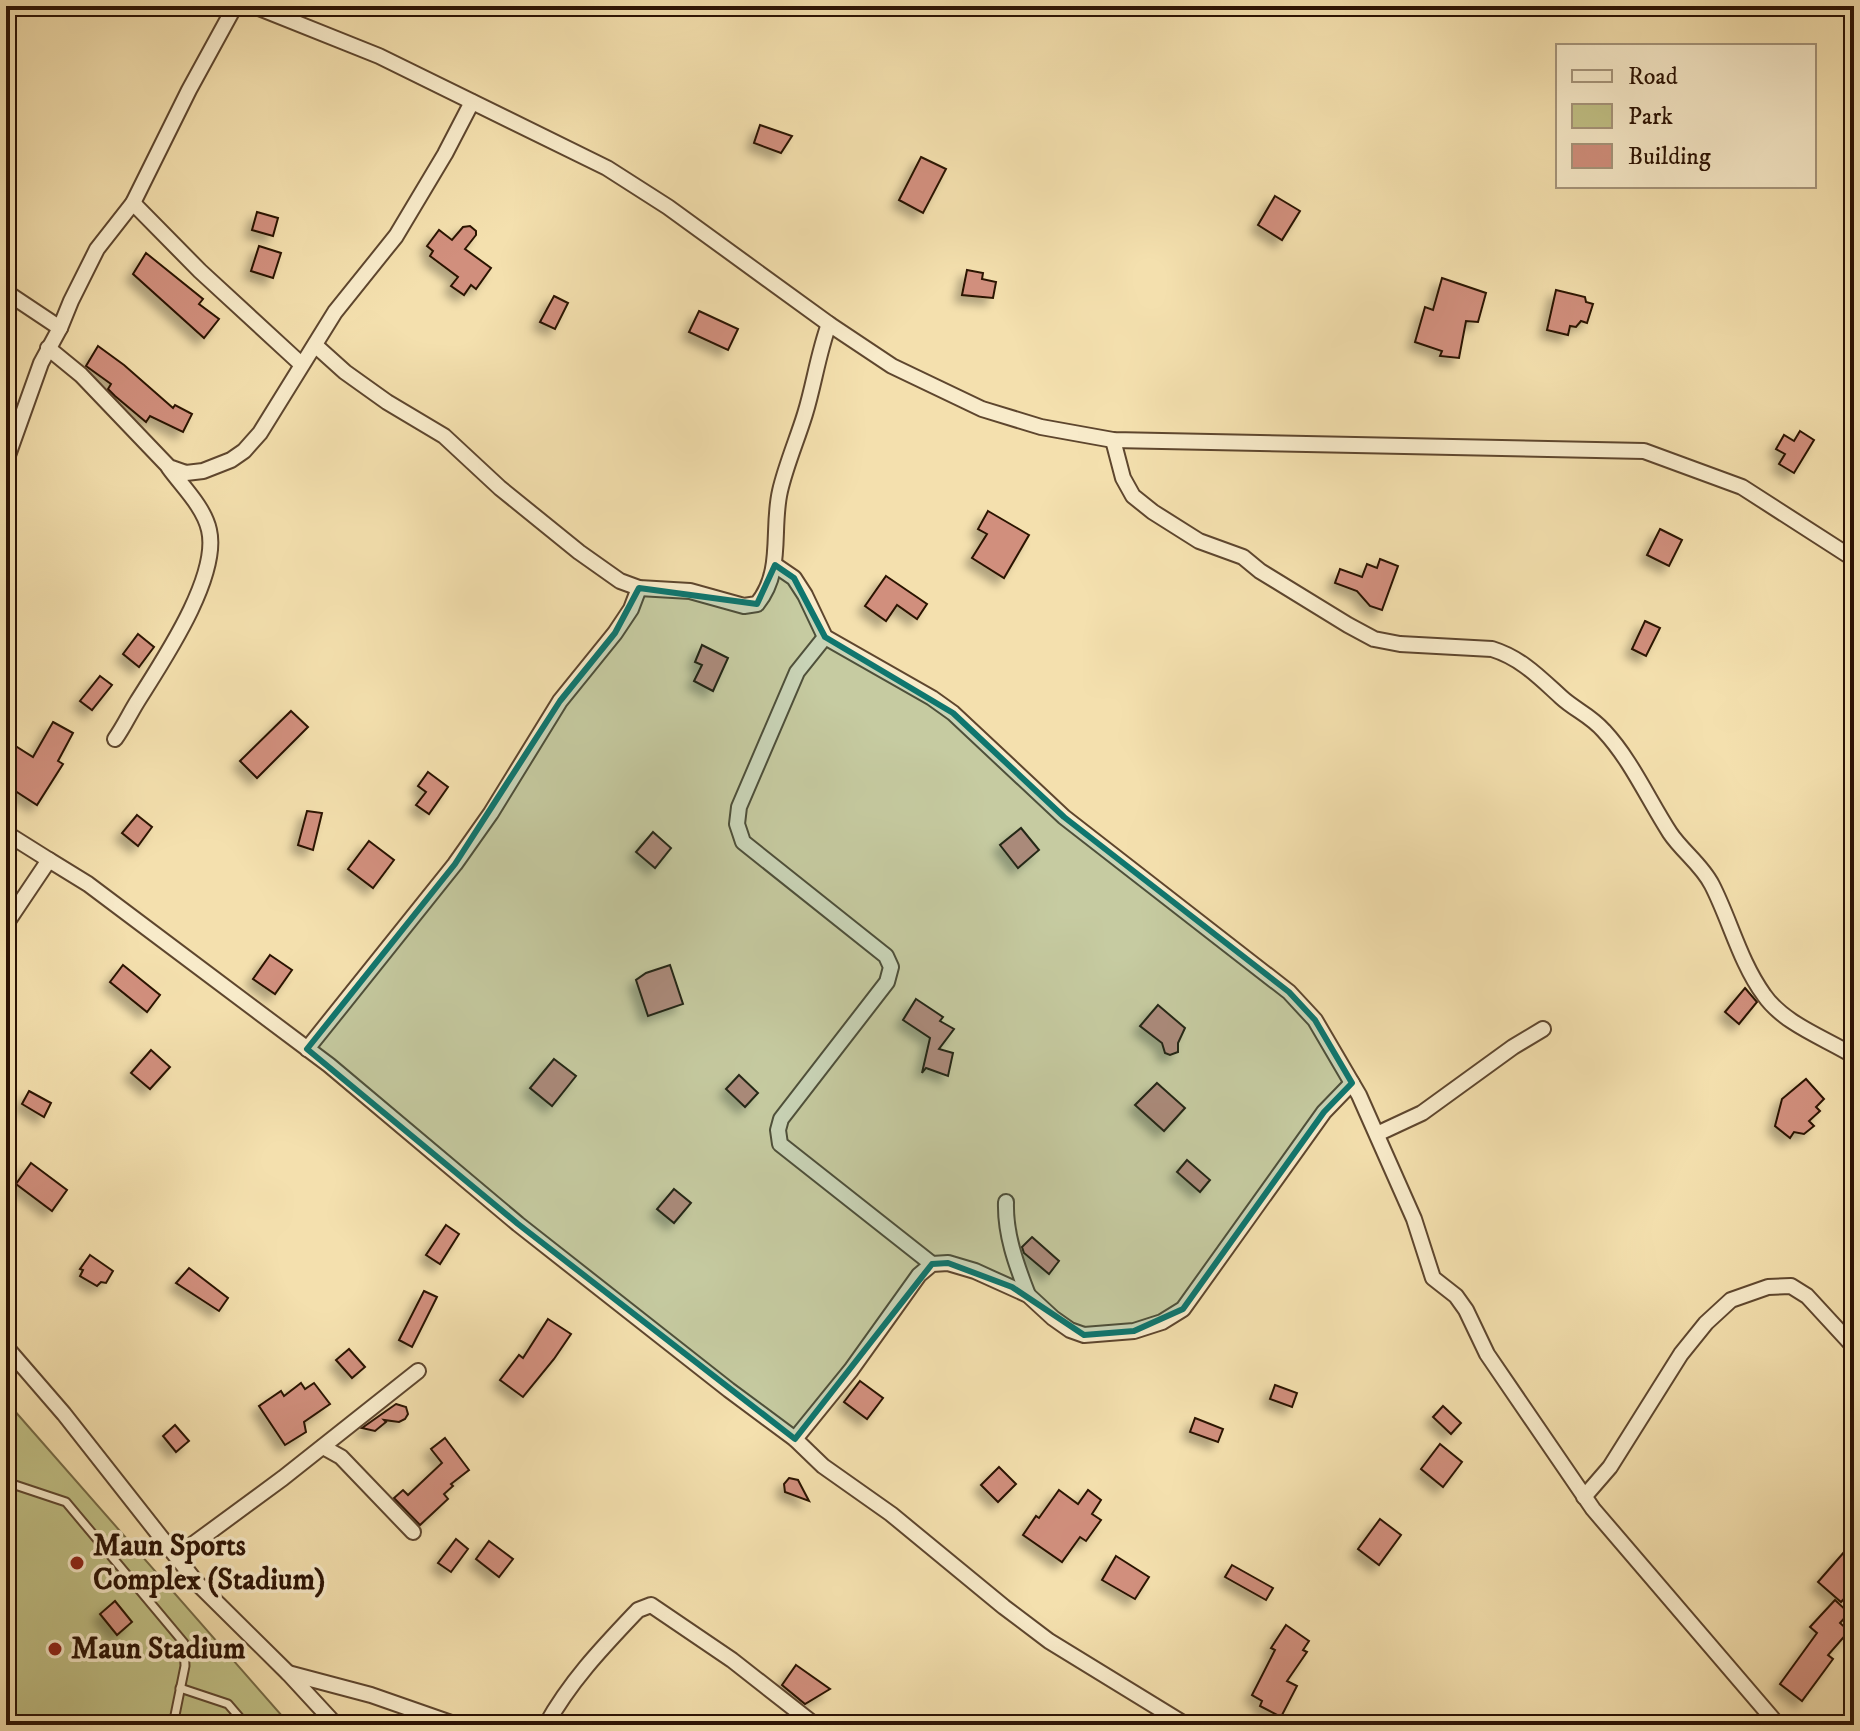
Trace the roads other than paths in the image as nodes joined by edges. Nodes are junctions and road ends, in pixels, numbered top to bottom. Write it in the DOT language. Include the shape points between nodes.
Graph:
graph roads {
  1 [pos="235,6"];
  2 [pos="254,6"];
  3 [pos="472,102"];
  4 [pos="133,203"];
  5 [pos="6,292"];
  6 [pos="829,324"];
  7 [pos="60,328"];
  8 [pos="315,345"];
  9 [pos="48,348"];
  10 [pos="301,364"];
  11 [pos="1113,440"];
  12 [pos="6,461"];
  13 [pos="169,467"];
  14 [pos="1854,559"];
  15 [pos="775,565"];
  16 [pos="639,588"];
  17 [pos="825,637"];
  18 [pos="115,739"];
  19 [pos="6,833"];
  20 [pos="49,860"];
  21 [pos="6,924"];
  22 [pos="1543,1029"];
  23 [pos="307,1049"];
  24 [pos="1854,1056"];
  25 [pos="1352,1083"];
  26 [pos="1377,1134"];
  27 [pos="1006,1202"];
  28 [pos="932,1264"];
  29 [pos="1028,1295"];
  30 [pos="6,1347"];
  31 [pos="1854,1347"];
  32 [pos="418,1371"];
  33 [pos="795,1439"];
  34 [pos="323,1447"];
  35 [pos="6,1482"];
  36 [pos="1584,1497"];
  37 [pos="413,1532"];
  38 [pos="177,1556"];
  39 [pos="288,1673"];
  40 [pos="180,1688"];
  41 [pos="173,1725"];
  42 [pos="246,1725"];
  43 [pos="336,1725"];
  44 [pos="457,1725"];
  45 [pos="546,1725"];
  46 [pos="815,1725"];
  47 [pos="1186,1725"];
  48 [pos="1778,1725"];
  1 -- 4 [label="street"];
  2 -- 3 [label="street" via="379,56"];
  3 -- 6 [label="street" via="619,176"];
  3 -- 8 [label="street" via="396,236"];
  4 -- 7 [label="street" via="97,249"];
  4 -- 10 [label="street"];
  5 -- 7 [label="street"];
  6 -- 11 [label="street" via="892,366 982,409"];
  6 -- 15 [label="street" via="779,492"];
  7 -- 9 [label="street"];
  8 -- 10 [label="street"];
  8 -- 16 [label="street" via="387,402 456,445 579,552"];
  9 -- 12 [label="street"];
  9 -- 13 [label="street"];
  10 -- 13 [label="street" via="271,419 244,451 203,471"];
  11 -- 14 [label="street" via="1644,451 1742,487"];
  11 -- 24 [label="street" via="1133,496 1199,541 1243,557 1374,639 1505,653 1588,714 1621,751 1671,834 1711,883 1765,997"];
  13 -- 18 [label="street" via="209,529 210,559 158,671"];
  15 -- 16 [label="street" via="757,604"];
  15 -- 17 [label="street" via="794,578"];
  16 -- 23 [label="street" via="615,633 560,701 455,864"];
  17 -- 25 [label="street" via="953,713 1064,817 1289,992 1315,1020"];
  17 -- 28 [label="street" via="792,683 739,807 737,824 743,842 886,956 891,967 887,982 781,1119 780,1144"];
  19 -- 20 [label="street"];
  20 -- 21 [label="street"];
  20 -- 23 [label="street"];
  22 -- 26 [label="street" via="1422,1113"];
  23 -- 33 [label="street" via="518,1224"];
  25 -- 26 [label="street"];
  25 -- 29 [label="street" via="1324,1112 1183,1309 1134,1331 1084,1335 1053,1318"];
  26 -- 36 [label="street" via="1433,1278 1466,1310 1487,1354"];
  27 -- 29 [label="street" via="1005,1221"];
  28 -- 29 [label="street" via="975,1271"];
  28 -- 33 [label="street"];
  30 -- 38 [label="street"];
  31 -- 36 [label="street" via="1791,1286 1768,1287 1731,1300 1681,1354 1610,1467"];
  32 -- 34 [label="street"];
  33 -- 47 [label="street" via="1049,1641"];
  34 -- 37 [label="street" via="341,1457"];
  34 -- 38 [label="street"];
  35 -- 40 [label="lane" via="66,1502 184,1643"];
  36 -- 48 [label="street"];
  38 -- 39 [label="street" via="197,1583"];
  39 -- 43 [label="street"];
  39 -- 44 [label="street"];
  40 -- 41 [label="lane"];
  40 -- 42 [label="lane" via="228,1704"];
  45 -- 46 [label="street" via="581,1672 638,1610 651,1605"];
}
